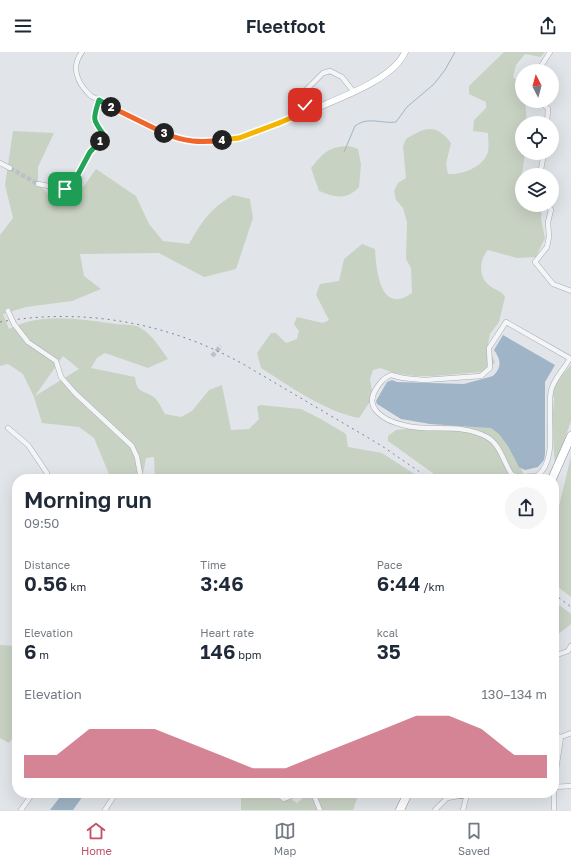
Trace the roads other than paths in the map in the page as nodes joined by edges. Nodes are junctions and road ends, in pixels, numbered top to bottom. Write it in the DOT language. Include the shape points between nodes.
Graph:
graph roads {
  1 [pos="82,52"];
  2 [pos="405,52"];
  3 [pos="550,52"];
  4 [pos="542,64"];
  5 [pos="353,91"];
  6 [pos="99,100"];
  7 [pos="305,112"];
  8 [pos="0,163"];
  9 [pos="10,168"];
  10 [pos="38,184"];
  11 [pos="550,212"];
  12 [pos="571,291"];
  13 [pos="8,311"];
  14 [pos="570,360"];
  15 [pos="8,428"];
  16 [pos="571,436"];
  17 [pos="46,474"];
  18 [pos="140,474"];
  19 [pos="511,474"];
  20 [pos="539,474"];
  21 [pos="554,474"];
  22 [pos="571,646"];
  23 [pos="559,654"];
  24 [pos="571,733"];
  25 [pos="561,737"];
  26 [pos="559,750"];
  27 [pos="571,786"];
  28 [pos="559,787"];
  29 [pos="29,798"];
  30 [pos="112,798"];
  31 [pos="315,798"];
  32 [pos="406,798"];
  33 [pos="447,798"];
  34 [pos="466,798"];
  35 [pos="554,798"];
  36 [pos="21,810"];
  37 [pos="104,810"];
  38 [pos="320,810"];
  39 [pos="400,810"];
  40 [pos="436,810"];
  41 [pos="463,810"];
  42 [pos="554,810"];
  1 -- 6 [label="street" via="77,59 78,81 83,89"];
  2 -- 5 [label="street" via="397,65 383,77"];
  3 -- 4 [label="street"];
  5 -- 7 [label="street"];
  5 -- 7 [label="street" via="335,72 323,74 305,91"];
  6 -- 7 [label="street" via="177,139 199,143 239,138"];
  6 -- 10 [label="street" via="94,121 104,135 90,152 76,178 65,189"];
  8 -- 9 [label="street"];
  11 -- 12 [label="street" via="550,237 547,247 535,262 553,284"];
  13 -- 18 [label="street, bridge" via="14,324 28,342 56,361 61,377 75,393 132,446"];
  14 -- 19 [label="street" via="506,322 489,348 490,368 481,376 424,380 390,375 384,378 373,393 372,404 381,416 403,426 461,429 487,437 496,446"];
  14 -- 20 [label="street" via="551,388 548,418 550,454 545,468"];
  15 -- 17 [label="street" via="28,445"];
  16 -- 21 [label="highway"];
  22 -- 23 [label="street" via="568,651"];
  24 -- 25 [label="street"];
  25 -- 26 [label="street"];
  27 -- 28 [label="street"];
  29 -- 36 [label="street"];
  30 -- 37 [label="street"];
  31 -- 38 [label="street"];
  32 -- 39 [label="highway"];
  33 -- 40 [label="street"];
  34 -- 41 [label="street"];
  35 -- 42 [label="street"];
}
